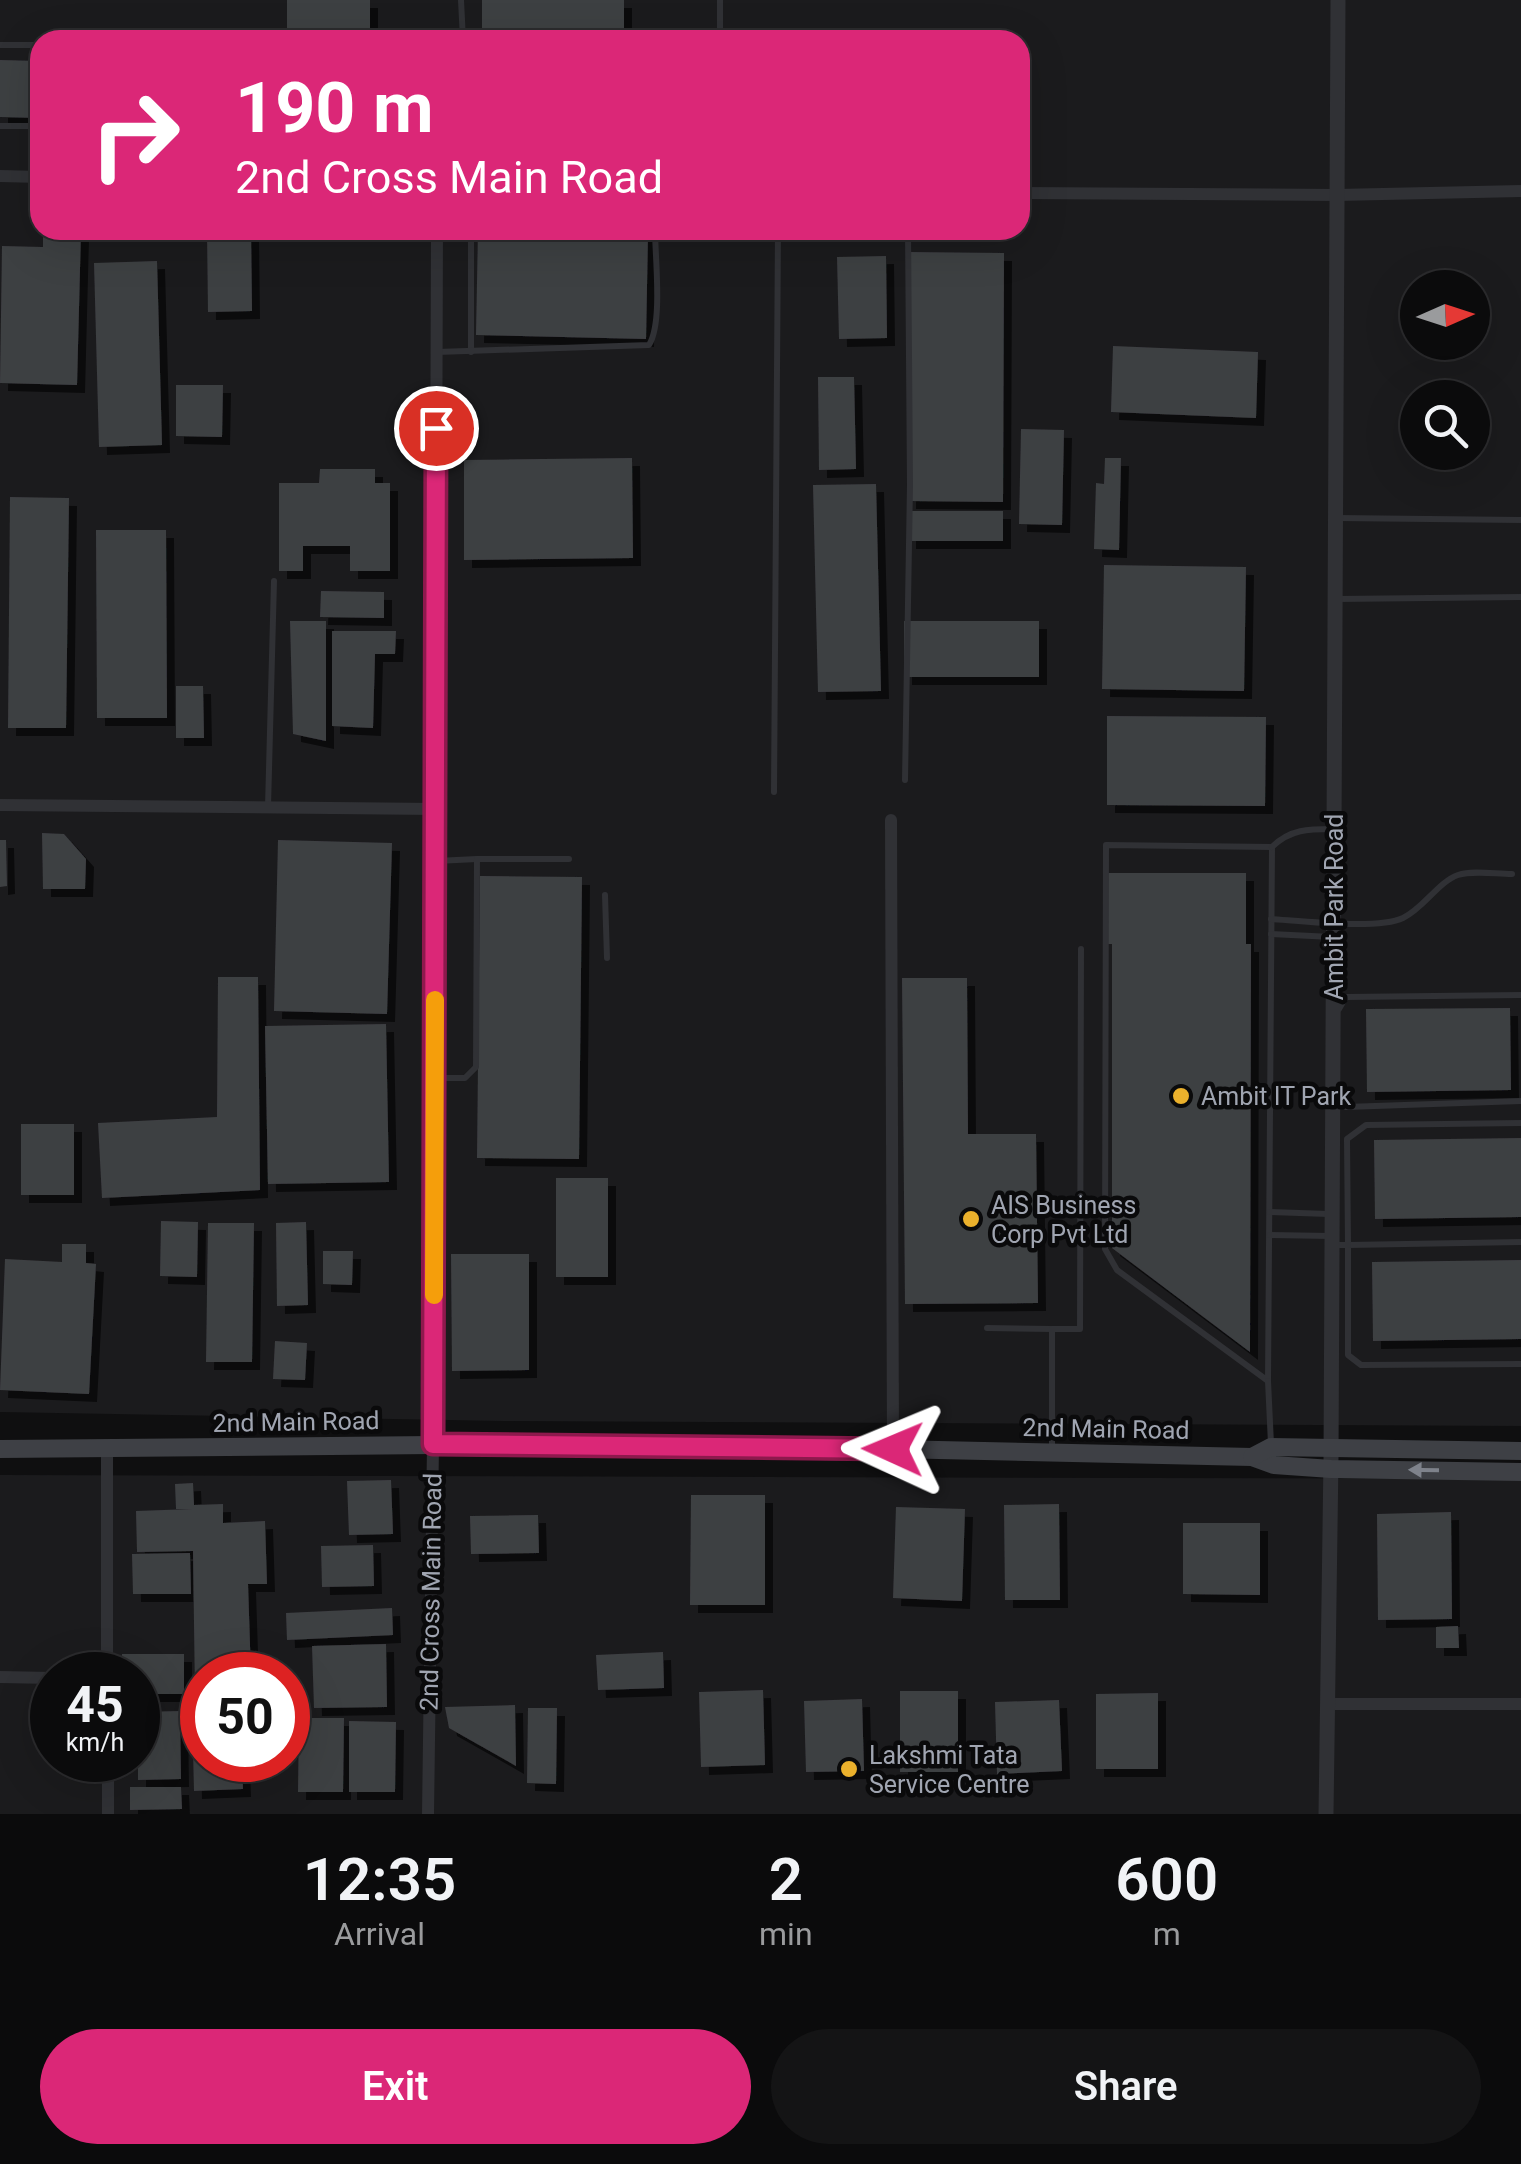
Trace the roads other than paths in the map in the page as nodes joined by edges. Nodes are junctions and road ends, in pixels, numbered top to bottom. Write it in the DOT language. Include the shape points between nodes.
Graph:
graph roads {
  1 [pos="460,0"];
  2 [pos="720,0"];
  3 [pos="1338,0"];
  4 [pos="462,30"];
  5 [pos="720,30"];
  6 [pos="0,45"];
  7 [pos="30,46"];
  8 [pos="0,126"];
  9 [pos="30,126"];
  10 [pos="0,176"];
  11 [pos="30,178"];
  12 [pos="1521,191"];
  13 [pos="1030,194"];
  14 [pos="1337,195"];
  15 [pos="437,240"];
  16 [pos="471,240"];
  17 [pos="655,240"];
  18 [pos="778,240"];
  19 [pos="908,240"];
  20 [pos="436,352"];
  21 [pos="472,352"];
  22 [pos="1336,518"];
  23 [pos="1521,520"];
  24 [pos="274,581"];
  25 [pos="1521,596"];
  26 [pos="1335,599"];
  27 [pos="905,780"];
  28 [pos="774,792"];
  29 [pos="0,805"];
  30 [pos="268,808"];
  31 [pos="436,809"];
  32 [pos="891,820"];
  33 [pos="1334,829"];
  34 [pos="1272,846"];
  35 [pos="478,859"];
  36 [pos="569,860"];
  37 [pos="436,861"];
  38 [pos="1512,874"];
  39 [pos="606,895"];
  40 [pos="1271,919"];
  41 [pos="1334,929"];
  42 [pos="1271,934"];
  43 [pos="1081,949"];
  44 [pos="606,958"];
  45 [pos="1521,995"];
  46 [pos="1336,1033"];
  47 [pos="435,1078"];
  48 [pos="1335,1092"];
  49 [pos="1521,1101"];
  50 [pos="1521,1123"];
  51 [pos="1270,1212"];
  52 [pos="1332,1214"];
  53 [pos="1270,1235"];
  54 [pos="1337,1242"];
  55 [pos="1521,1242"];
  56 [pos="987,1328"];
  57 [pos="1052,1329"];
  58 [pos="1521,1364"];
  59 [pos="1268,1380"];
  60 [pos="433,1444"];
  61 [pos="1271,1447"];
  62 [pos="1331,1448"];
  63 [pos="0,1449"];
  64 [pos="893,1449"];
  65 [pos="107,1450"];
  66 [pos="1521,1451"];
  67 [pos="1052,1454"];
  68 [pos="1252,1456"];
  69 [pos="1331,1469"];
  70 [pos="1521,1472"];
  71 [pos="107,1652"];
  72 [pos="0,1677"];
  73 [pos="30,1678"];
  74 [pos="1328,1704"];
  75 [pos="1521,1704"];
  76 [pos="108,1782"];
  77 [pos="108,1814"];
  78 [pos="428,1814"];
  79 [pos="1326,1814"];
  1 -- 4 [label="lane"];
  2 -- 5 [label="lane"];
  3 -- 14 [label="street, Ambit Park Road"];
  6 -- 7 [label="lane"];
  8 -- 9 [label="lane"];
  10 -- 11 [label="street"];
  12 -- 14 [label="street"];
  13 -- 14 [label="street"];
  14 -- 22 [label="street, Ambit Park Road"];
  15 -- 20 [label="street, 2nd Cross Main Road"];
  16 -- 21 [label="lane"];
  17 -- 21 [label="lane" via="654,338 648,344"];
  18 -- 28 [label="lane"];
  19 -- 27 [label="lane"];
  20 -- 21 [label="lane"];
  20 -- 31 [label="street, 2nd Cross Main Road"];
  22 -- 23 [label="lane"];
  22 -- 26 [label="street, Ambit Park Road"];
  24 -- 30 [label="lane"];
  25 -- 26 [label="lane"];
  26 -- 33 [label="street, Ambit Park Road"];
  29 -- 30 [label="street"];
  30 -- 31 [label="street"];
  31 -- 37 [label="street, 2nd Cross Main Road"];
  32 -- 64 [label="street"];
  33 -- 34 [label="lane" via="1299,830"];
  33 -- 41 [label="street, Ambit Park Road"];
  34 -- 40 [label="lane"];
  34 -- 59 [label="lane" via="1106,845 1106,1249 1117,1270"];
  35 -- 36 [label="lane"];
  35 -- 37 [label="lane"];
  35 -- 47 [label="lane" via="476,1067 465,1078"];
  37 -- 47 [label="street, 2nd Cross Main Road"];
  38 -- 41 [label="lane" via="1460,874 1400,920"];
  39 -- 44 [label="lane"];
  40 -- 41 [label="lane"];
  40 -- 42 [label="lane"];
  41 -- 42 [label="lane"];
  41 -- 46 [label="street, Ambit Park Road"];
  42 -- 51 [label="lane"];
  43 -- 57 [label="lane" via="1080,1329"];
  45 -- 46 [label="lane" via="1346,997"];
  46 -- 48 [label="street, Ambit Park Road"];
  47 -- 60 [label="street, 2nd Cross Main Road"];
  48 -- 49 [label="lane" via="1346,1107"];
  48 -- 52 [label="street, Ambit Park Road"];
  50 -- 54 [label="lane" via="1366,1125 1347,1140"];
  51 -- 52 [label="lane"];
  51 -- 53 [label="lane"];
  52 -- 54 [label="street, Ambit Park Road"];
  53 -- 54 [label="lane"];
  53 -- 59 [label="lane"];
  54 -- 55 [label="lane"];
  54 -- 58 [label="lane" via="1348,1354 1361,1365"];
  54 -- 62 [label="street, Ambit Park Road"];
  56 -- 57 [label="lane"];
  57 -- 67 [label="lane"];
  59 -- 61 [label="lane"];
  60 -- 64 [label="main road, 2nd Main Road"];
  60 -- 65 [label="main road, 2nd Main Road"];
  60 -- 78 [label="street, 2nd Cross Main Road"];
  61 -- 62 [label="main road, 2nd Main Road"];
  61 -- 68 [label="main road, 2nd Main Road"];
  62 -- 66 [label="main road, 2nd Main Road"];
  62 -- 69 [label="street, Ambit Park Road"];
  63 -- 65 [label="main road, 2nd Main Road"];
  64 -- 67 [label="main road, 2nd Main Road"];
  65 -- 71 [label="street"];
  67 -- 68 [label="main road, 2nd Main Road"];
  68 -- 69 [label="main road, 2nd Main Road" via="1274,1465"];
  70 -- 69 [label="main road, 2nd Main Road, one-way"];
  69 -- 74 [label="street, Ambit Park Road"];
  72 -- 73 [label="street"];
  74 -- 75 [label="street"];
  74 -- 79 [label="street, Ambit Park Road"];
  76 -- 77 [label="street"];
}
